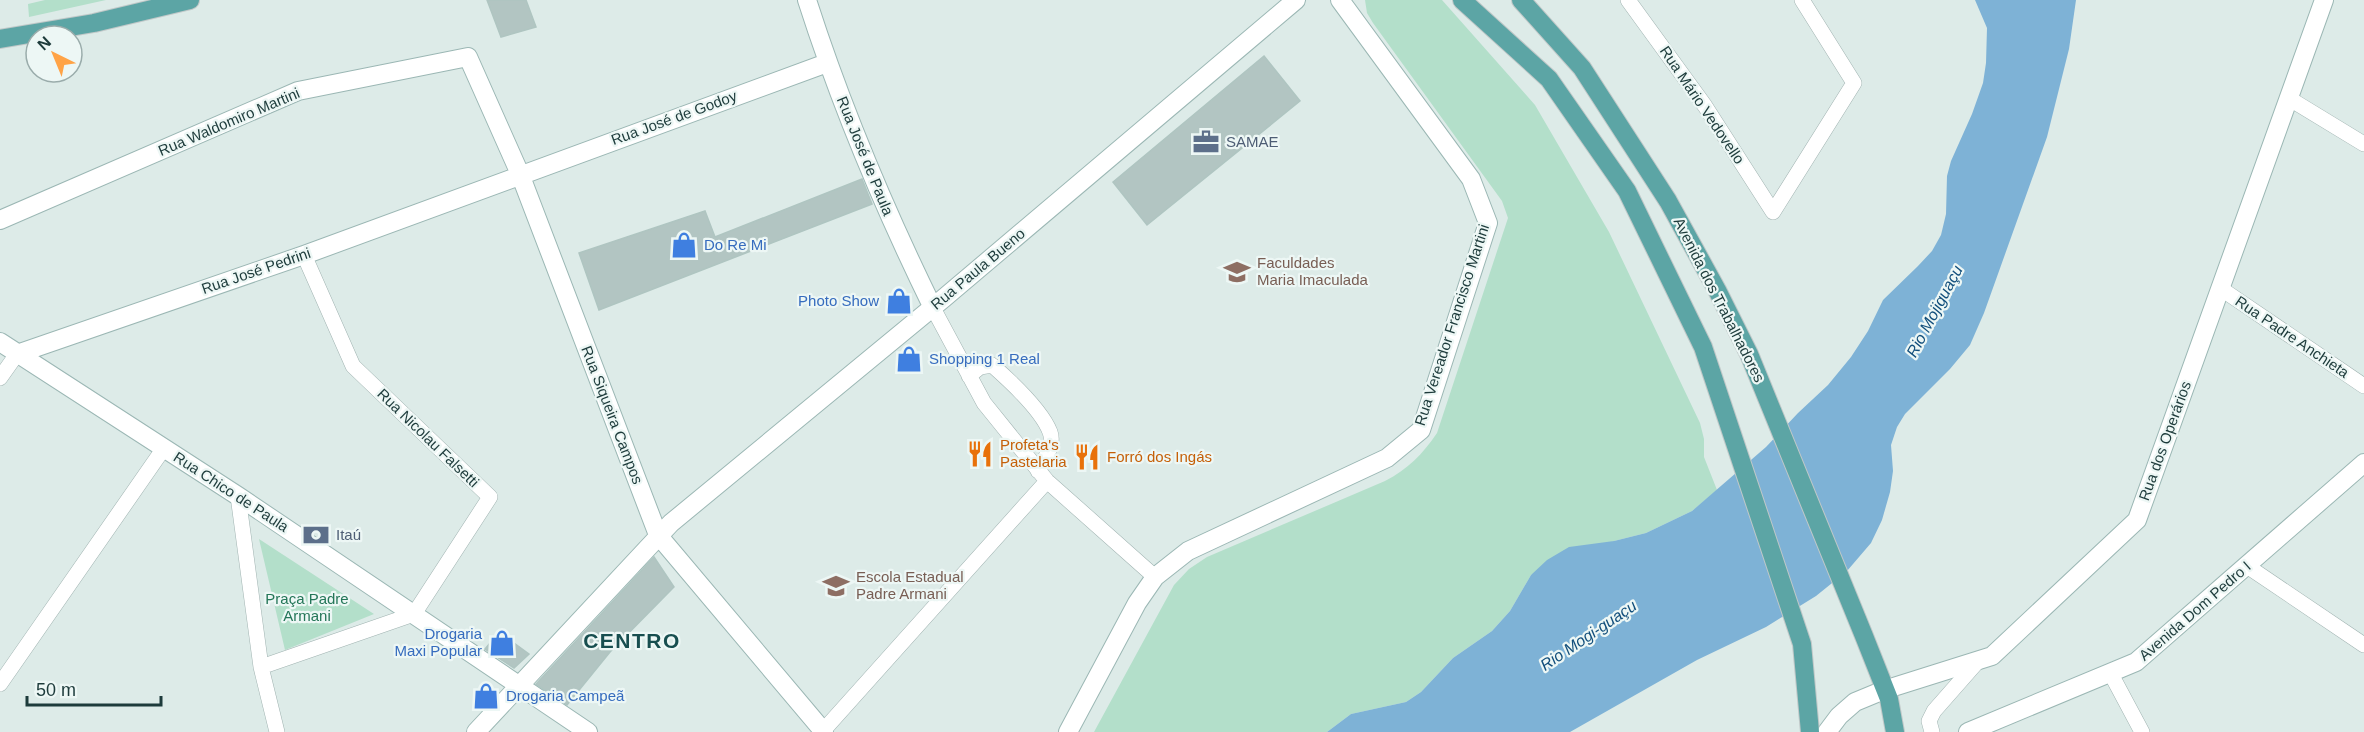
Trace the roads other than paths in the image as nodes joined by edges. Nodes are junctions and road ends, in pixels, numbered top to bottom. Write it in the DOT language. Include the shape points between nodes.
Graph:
graph roads {
  1 [pos="190,0"];
  2 [pos="807,0"];
  3 [pos="1296,0"];
  4 [pos="1340,0"];
  5 [pos="1462,0"];
  6 [pos="1521,0"];
  7 [pos="1628,0"];
  8 [pos="1802,0"];
  9 [pos="2324,0"];
  10 [pos="0,39"];
  11 [pos="468,57"];
  12 [pos="827,63"];
  13 [pos="2290,99"];
  14 [pos="2364,144"];
  15 [pos="520,174"];
  16 [pos="0,220"];
  17 [pos="304,255"];
  18 [pos="2220,288"];
  19 [pos="933,308"];
  20 [pos="0,342"];
  21 [pos="17,354"];
  22 [pos="969,376"];
  23 [pos="0,378"];
  24 [pos="2364,386"];
  25 [pos="164,448"];
  26 [pos="2364,463"];
  27 [pos="1042,476"];
  28 [pos="238,496"];
  29 [pos="658,535"];
  30 [pos="2247,566"];
  31 [pos="1155,577"];
  32 [pos="414,614"];
  33 [pos="2364,645"];
  34 [pos="1978,661"];
  35 [pos="261,667"];
  36 [pos="2111,674"];
  37 [pos="0,684"];
  38 [pos="520,685"];
  39 [pos="1884,690"];
  40 [pos="277,732"];
  41 [pos="476,732"];
  42 [pos="588,732"];
  43 [pos="823,732"];
  44 [pos="1068,732"];
  45 [pos="1810,732"];
  46 [pos="1827,732"];
  47 [pos="1895,732"];
  48 [pos="1932,732"];
  49 [pos="1968,732"];
  50 [pos="2142,732"];
  1 -- 10 [label="main road" via="94,23"];
  2 -- 12 [label="main road, Rua José de Paula"];
  3 -- 19 [label="main road, Rua Paula Bueno"];
  4 -- 31 [label="main road, Rua Vereador Francisco Martini" via="1471,178 1488,223 1421,430 1387,458 1188,551"];
  5 -- 45 [label="main road" via="1549,79 1627,191 1703,347 1803,644"];
  6 -- 39 [label="main road, Avenida dos Trabalhadores" via="1582,68 1686,231 1749,354"];
  7 -- 8 [label="street, Rua Mário Vedovello" via="1705,106 1773,212 1854,83"];
  9 -- 13 [label="main road, Rua dos Operários"];
  11 -- 15 [label="main road, Rua Siqueira Campos"];
  11 -- 16 [label="main road, Rua Waldomiro Martini" via="298,91"];
  12 -- 15 [label="main road, Rua José de Godoy"];
  12 -- 19 [label="main road, Rua José de Paula" via="882,202"];
  13 -- 14 [label="street"];
  13 -- 18 [label="main road, Rua dos Operários"];
  15 -- 17 [label="main road, Rua José Pedrini"];
  15 -- 29 [label="main road, Rua Siqueira Campos"];
  17 -- 21 [label="main road, Rua José Pedrini"];
  17 -- 32 [label="street, Rua Nicolau Falsetti" via="353,366 490,497"];
  18 -- 24 [label="street, Rua Padre Anchieta"];
  18 -- 34 [label="main road, Rua dos Operários" via="2137,520 1992,656"];
  19 -- 22 [label="street"];
  19 -- 29 [label="main road, Rua Paula Bueno"];
  20 -- 21 [label="main road, Rua Chico de Paula"];
  21 -- 23 [label="street"];
  21 -- 25 [label="main road, Rua Chico de Paula"];
  22 -- 27 [label="street" via="984,403"];
  22 -- 27 [label="street" via="992,365 1034,408 1051,433"];
  25 -- 28 [label="main road, Rua Chico de Paula"];
  25 -- 37 [label="street"];
  26 -- 30 [label="main road, Avenida Dom Pedro I"];
  27 -- 31 [label="street"];
  27 -- 43 [label="street"];
  28 -- 32 [label="main road, Rua Chico de Paula"];
  28 -- 35 [label="street"];
  29 -- 38 [label="main road, Rua Paula Bueno"];
  29 -- 43 [label="main road, Rua Siqueira Campos"];
  30 -- 33 [label="street"];
  30 -- 36 [label="main road, Avenida Dom Pedro I" via="2136,662"];
  31 -- 44 [label="main road, Rua Vereador Francisco Martini"];
  32 -- 35 [label="street"];
  32 -- 38 [label="main road, Rua Chico de Paula"];
  34 -- 39 [label="main road, Rua dos Operários"];
  34 -- 48 [label="street" via="1934,711 1929,721"];
  35 -- 40 [label="street"];
  36 -- 49 [label="main road, Avenida Dom Pedro I"];
  36 -- 50 [label="street"];
  38 -- 41 [label="main road, Rua Paula Bueno"];
  38 -- 42 [label="main road, Rua Chico de Paula"];
  39 -- 46 [label="main road, Rua dos Operários" via="1855,702"];
  39 -- 47 [label="main road, Avenida dos Trabalhadores" via="1893,711"];
}
